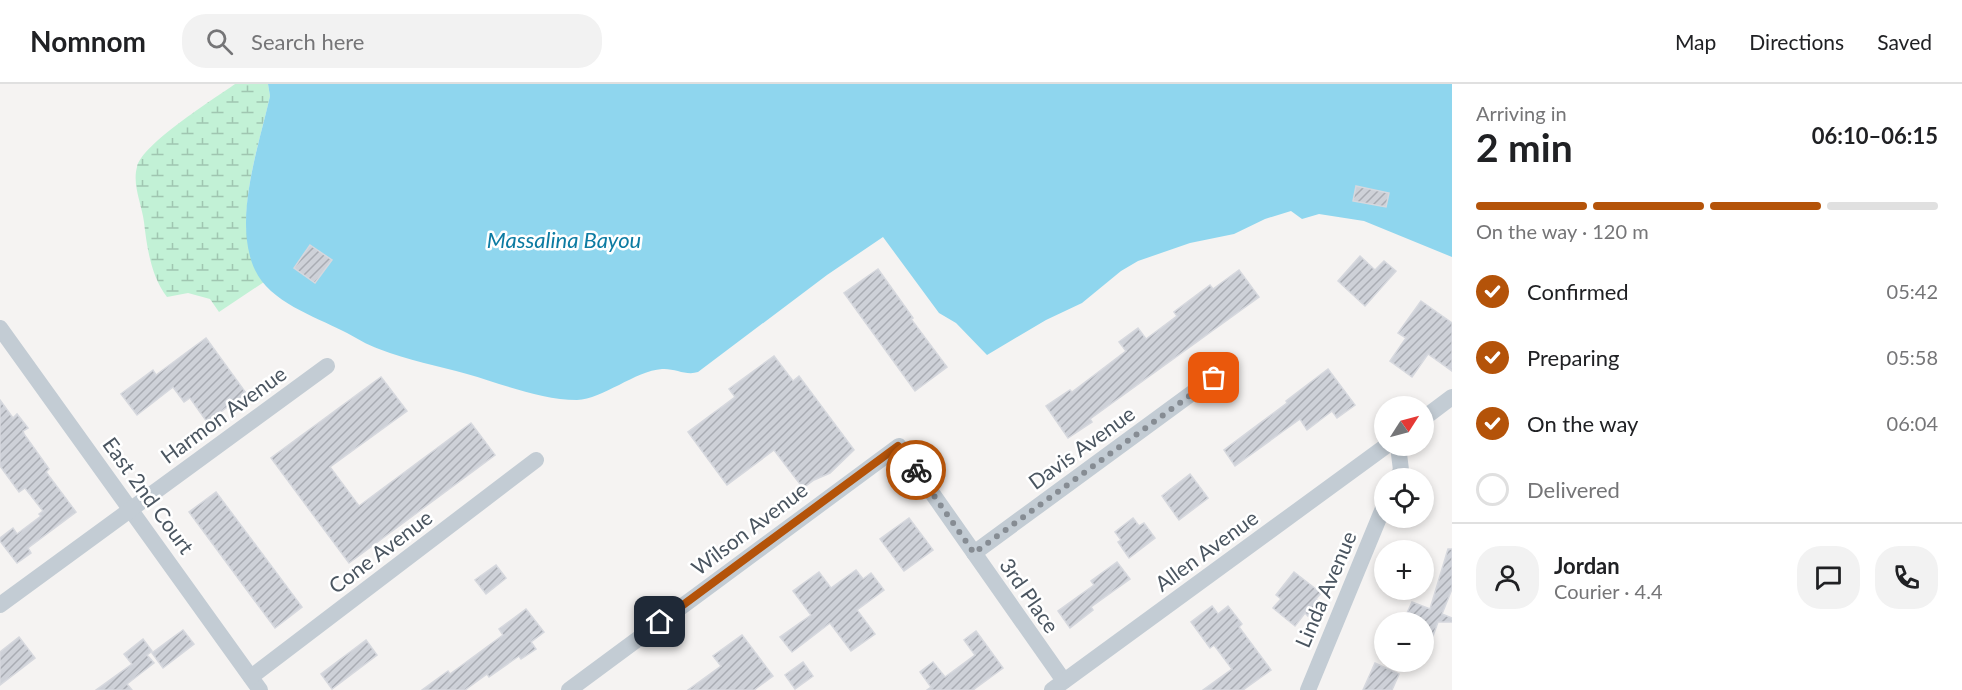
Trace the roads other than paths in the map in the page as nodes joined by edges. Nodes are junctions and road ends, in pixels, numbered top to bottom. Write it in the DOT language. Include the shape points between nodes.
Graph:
graph roads {
  1 [pos="0,328"];
  2 [pos="327,366"];
  3 [pos="1214,378"];
  4 [pos="1452,397"];
  5 [pos="1434,410"];
  6 [pos="898,446"];
  7 [pos="1374,455"];
  8 [pos="536,459"];
  9 [pos="131,508"];
  10 [pos="1375,528"];
  11 [pos="974,553"];
  12 [pos="0,605"];
  13 [pos="255,683"];
  14 [pos="1058,686"];
  15 [pos="569,690"];
  16 [pos="1308,690"];
  1 -- 9 [label="street, East 2nd Court"];
  2 -- 9 [label="street, Harmon Avenue"];
  3 -- 11 [label="street, Davis Avenue"];
  4 -- 5 [label="street"];
  6 -- 11 [label="street, 3rd Place"];
  6 -- 15 [label="street, Wilson Avenue"];
  7 -- 14 [label="street, Allen Avenue"];
  8 -- 13 [label="street, Cone Avenue"];
  9 -- 12 [label="street, Harmon Avenue"];
  9 -- 13 [label="street, East 2nd Court"];
  10 -- 16 [label="street, Linda Avenue"];
  11 -- 14 [label="street, 3rd Place"];
}
